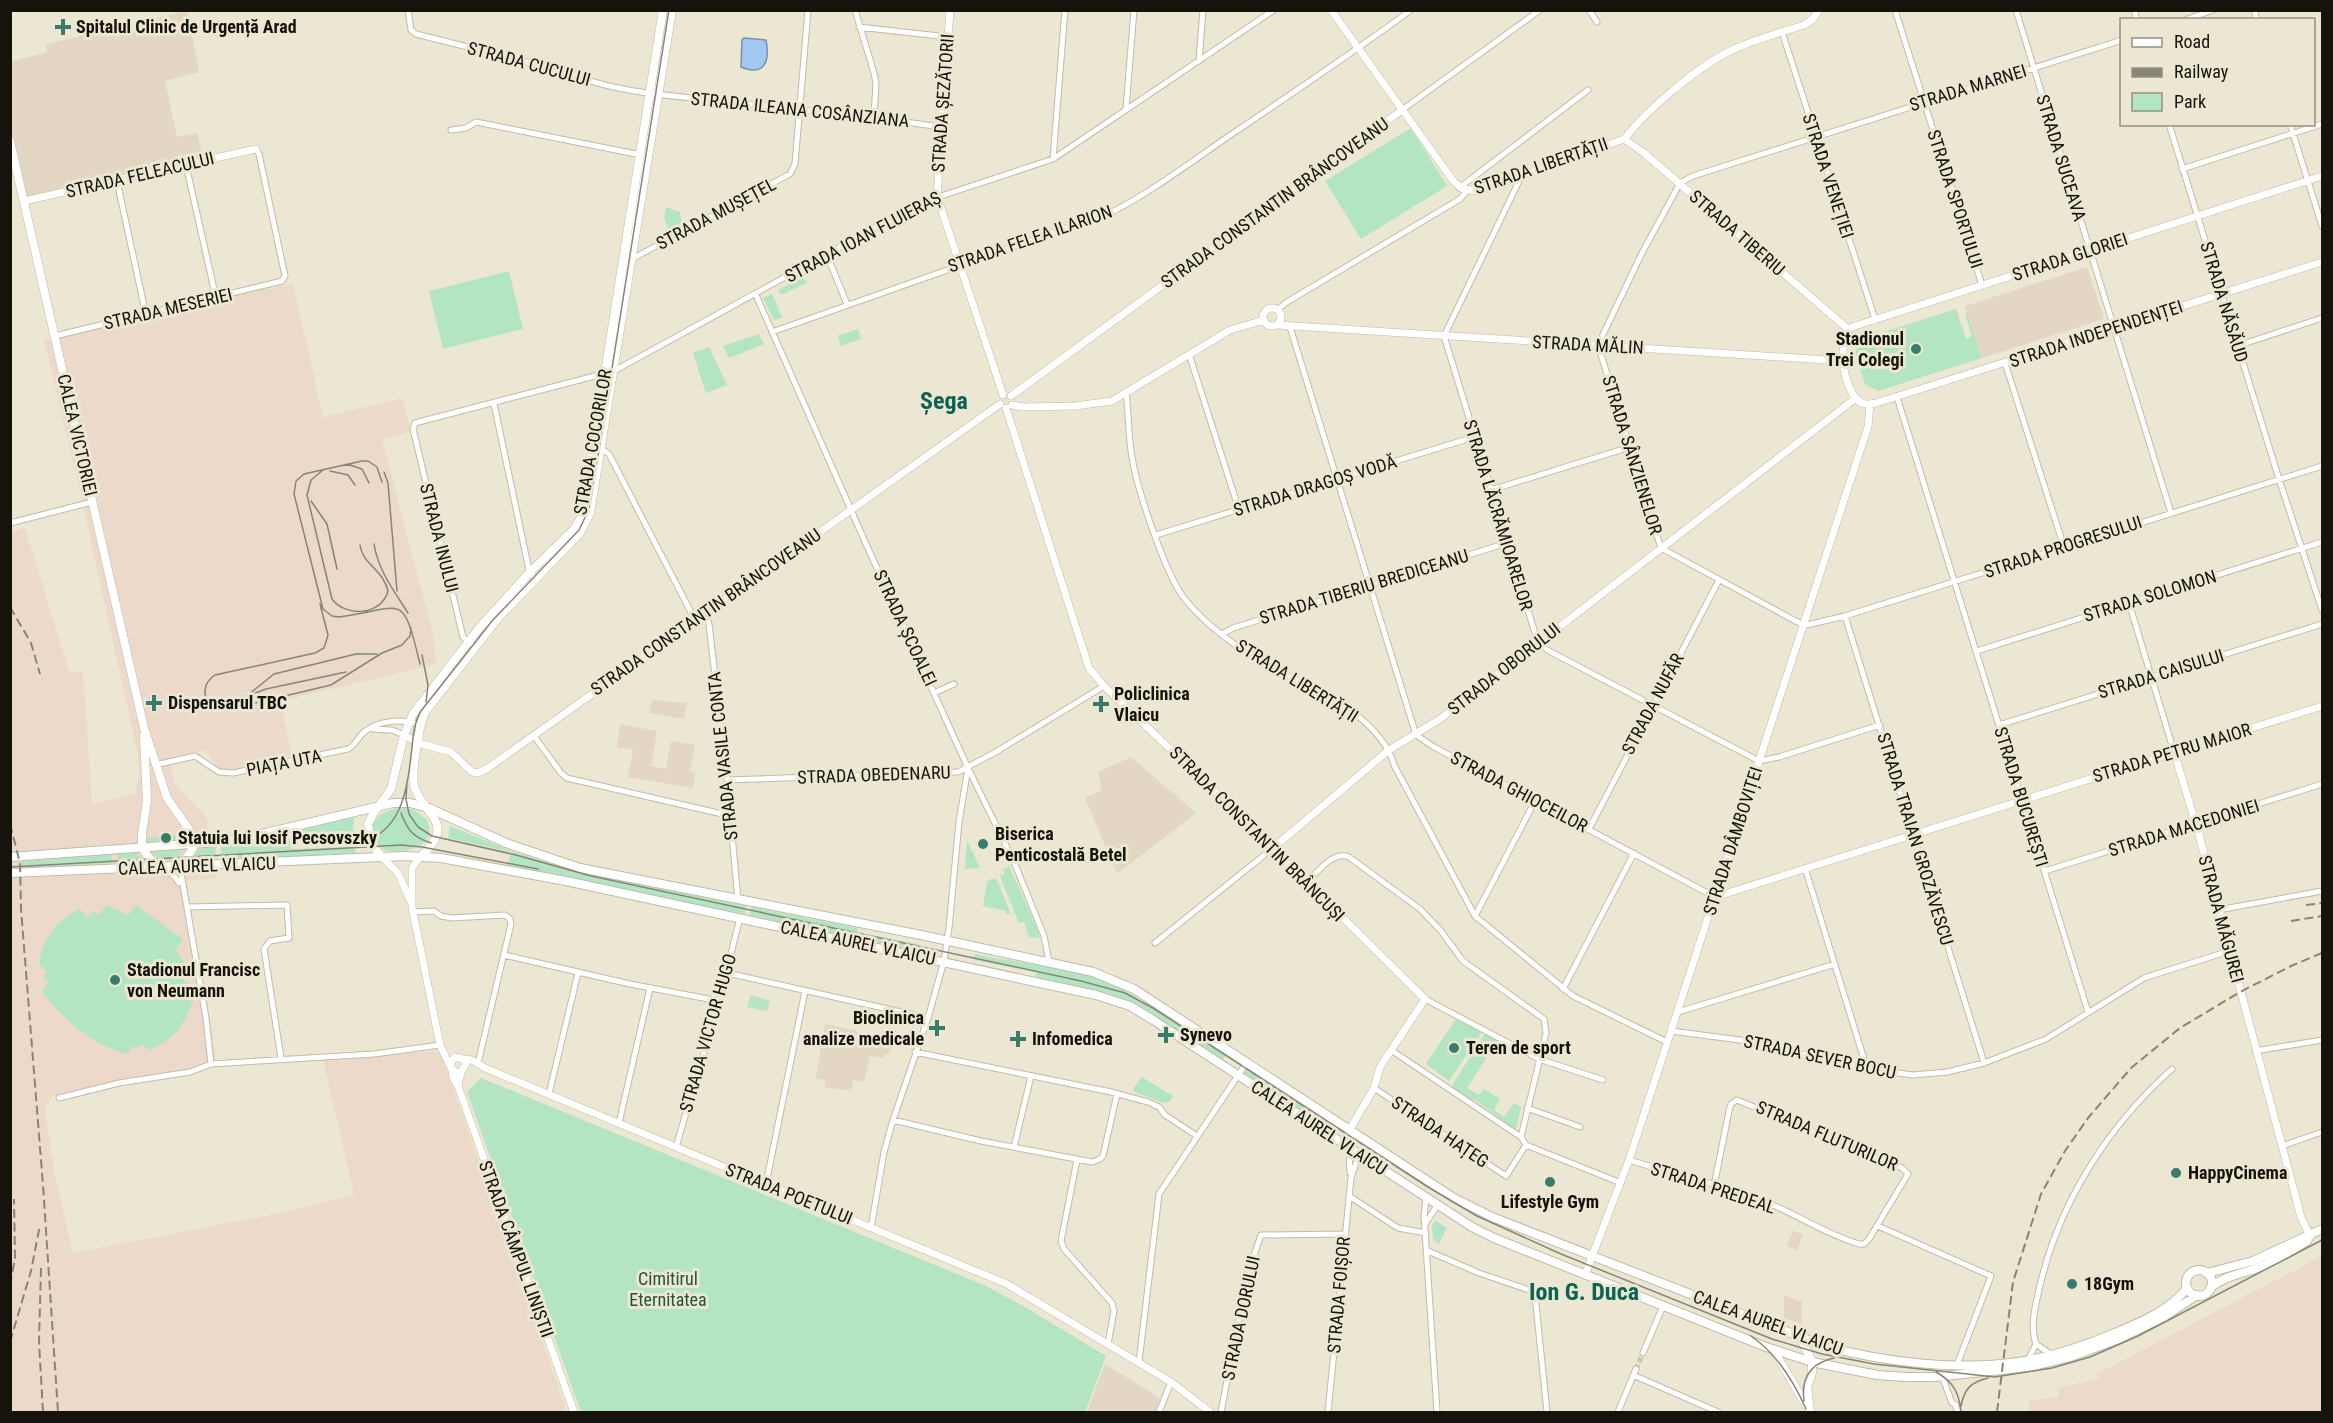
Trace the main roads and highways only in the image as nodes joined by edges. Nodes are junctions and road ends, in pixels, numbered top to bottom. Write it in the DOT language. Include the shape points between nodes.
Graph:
graph roads {
  1 [pos="663,10"];
  2 [pos="672,10"];
  3 [pos="654,94"];
  4 [pos="11,144"];
  5 [pos="645,156"];
  6 [pos="597,449"];
  7 [pos="471,644"];
  8 [pos="144,733"];
  9 [pos="378,807"];
  10 [pos="429,808"];
  11 [pos="194,844"];
  12 [pos="142,847"];
  13 [pos="10,857"];
  14 [pos="420,857"];
  15 [pos="383,858"];
  16 [pos="160,867"];
  17 [pos="180,867"];
  18 [pos="10,873"];
  19 [pos="2322,1229"];
  20 [pos="2310,1236"];
  21 [pos="2207,1273"];
  22 [pos="2187,1288"];
  23 [pos="2210,1288"];
  24 [pos="2197,1295"];
  25 [pos="1800,1337"];
  26 [pos="1774,1350"];
  27 [pos="1812,1362"];
  28 [pos="1810,1412"];
  1 -- 3 [label="main road, STRADA COCORILOR"];
  2 -- 3 [label="main road, STRADA COCORILOR"];
  3 -- 5 [label="main road, STRADA COCORILOR"];
  4 -- 8 [label="main road, CALEA VICTORIEI"];
  5 -- 6 [label="main road, STRADA COCORILOR" via="614,371"];
  5 -- 6 [label="main road, STRADA COCORILOR" via="623,263"];
  6 -- 7 [label="main road, STRADA COCORILOR" via="579,522"];
  7 -- 9 [label="main road, STRADA COCORILOR" via="409,721 391,789"];
  7 -- 10 [label="main road, STRADA COCORILOR" via="420,725 414,783"];
  8 -- 11 [label="main road, CALEA VICTORIEI" via="166,798 191,829"];
  8 -- 12 [label="main road, CALEA VICTORIEI" via="147,801"];
  9 -- 10 [label="main road, CALEA AUREL VLAICU" via="402,802"];
  9 -- 11 [label="main road, CALEA AUREL VLAICU" via="266,833"];
  9 -- 15 [label="main road" via="369,822 368,835"];
  10 -- 14 [label="main road" via="437,834"];
  10 -- 25 [label="main road, CALEA AUREL VLAICU" via="558,862 1093,972 1124,984 1454,1198 1492,1217"];
  11 -- 12 [label="main road, CALEA AUREL VLAICU"];
  11 -- 17 [label="main road"];
  12 -- 13 [label="main road, CALEA AUREL VLAICU"];
  12 -- 16 [label="main road"];
  14 -- 15 [label="main road, CALEA AUREL VLAICU"];
  14 -- 26 [label="main road, CALEA AUREL VLAICU" via="566,880 1114,1000 1154,1020 1483,1234"];
  15 -- 17 [label="main road, CALEA AUREL VLAICU"];
  16 -- 17 [label="main road, CALEA AUREL VLAICU"];
  16 -- 18 [label="main road, CALEA AUREL VLAICU"];
  19 -- 20 [label="main road, CALEA AUREL VLAICU"];
  20 -- 21 [label="main road, CALEA AUREL VLAICU" via="2253,1261"];
  20 -- 23 [label="main road, CALEA AUREL VLAICU" via="2273,1260 2226,1277"];
  21 -- 22 [label="main road, CALEA AUREL VLAICU" via="2192,1272 2186,1279"];
  21 -- 23 [label="main road"];
  22 -- 24 [label="main road"];
  22 -- 25 [label="main road, CALEA AUREL VLAICU" via="2157,1314 2099,1339 2028,1360 1957,1365 1871,1357"];
  23 -- 24 [label="main road, CALEA AUREL VLAICU"];
  24 -- 27 [label="main road, CALEA AUREL VLAICU" via="2146,1327 2073,1356 2030,1367 1942,1376 1883,1376"];
  25 -- 27 [label="main road"];
  26 -- 27 [label="main road, CALEA AUREL VLAICU"];
  26 -- 28 [label="main road"];
  27 -- 28 [label="main road"];
}
